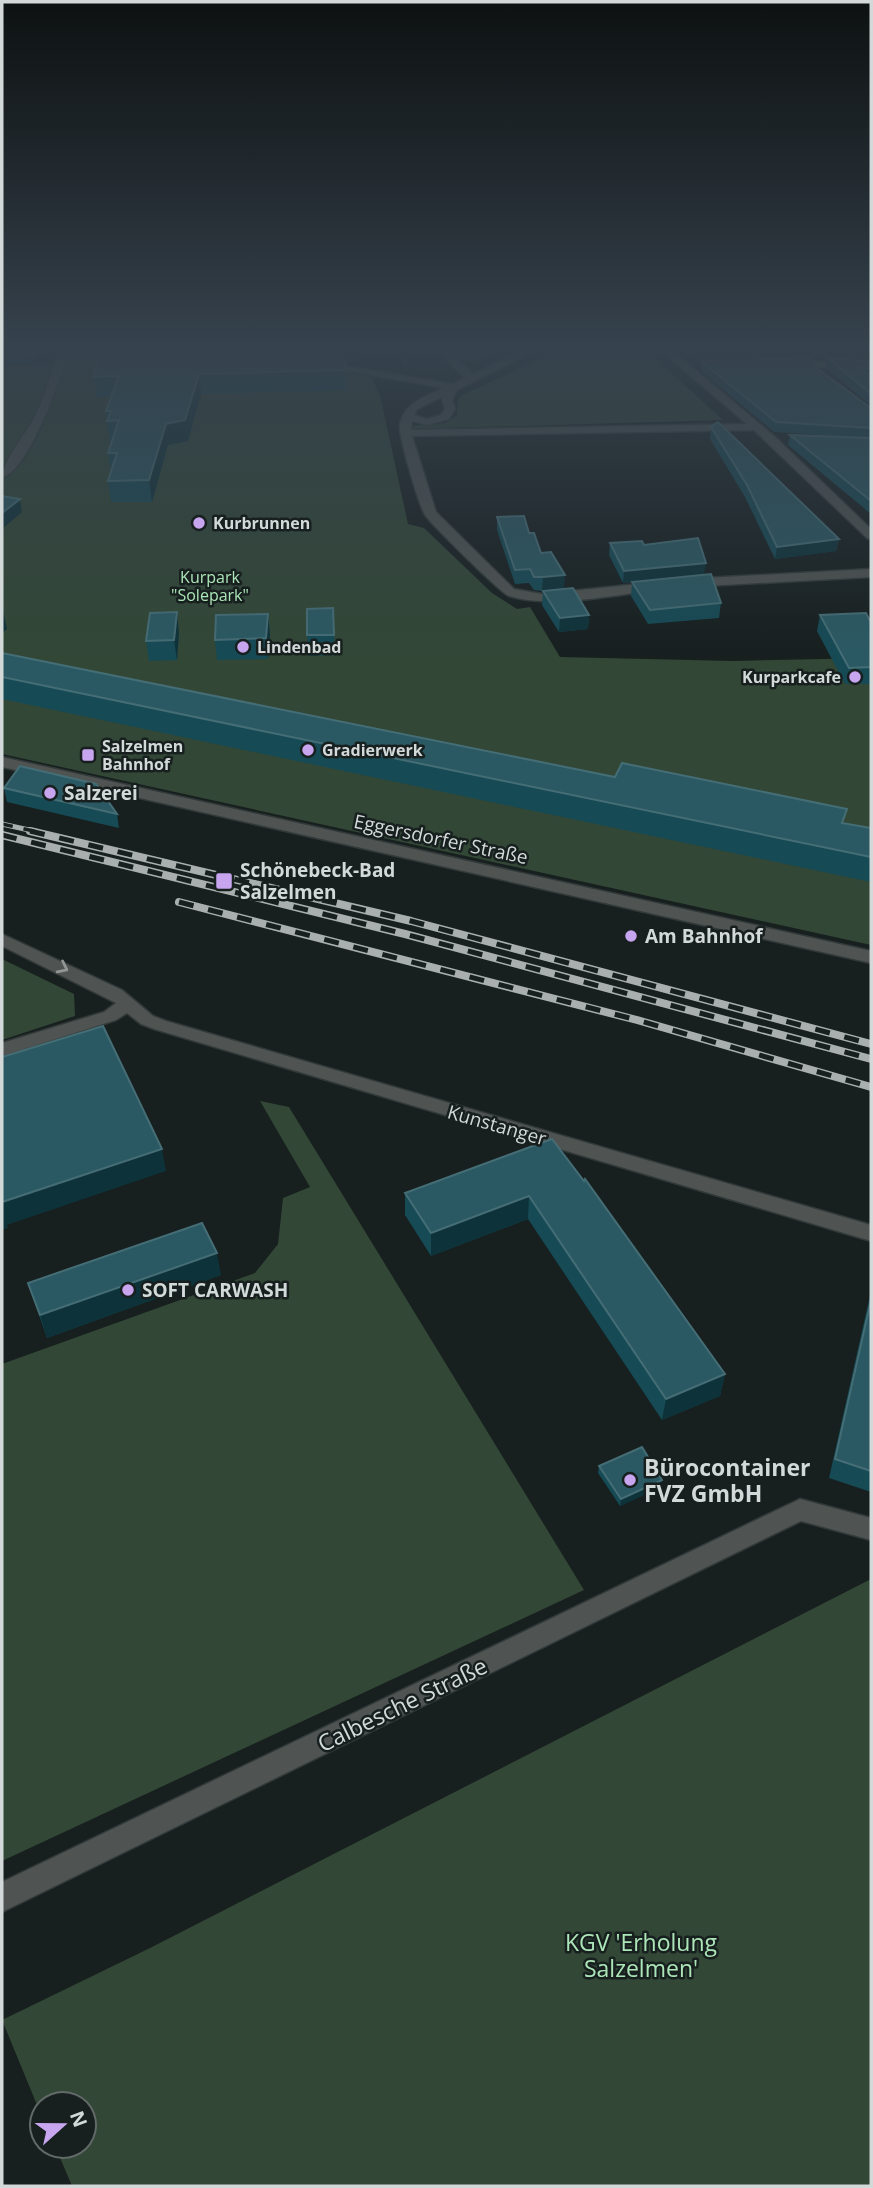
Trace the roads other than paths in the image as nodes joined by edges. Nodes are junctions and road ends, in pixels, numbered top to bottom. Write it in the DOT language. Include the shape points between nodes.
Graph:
graph roads {
  1 [pos="22,450"];
  2 [pos="411,450"];
  3 [pos="783,450"];
  4 [pos="2,475"];
  5 [pos="871,535"];
  6 [pos="871,573"];
  7 [pos="2,762"];
  8 [pos="2,939"];
  9 [pos="871,957"];
  10 [pos="129,1003"];
  11 [pos="2,1049"];
  12 [pos="871,1233"];
  13 [pos="871,1529"];
  14 [pos="2,1897"];
  1 -- 4 [label="street"];
  2 -- 6 [label="street" via="430,513 504,588 521,596"];
  3 -- 5 [label="street"];
  7 -- 9 [label="street, Eggersdorfer Straße"];
  8 -- 10 [label="street, Kunstanger, one-way"];
  10 -- 11 [label="street" via="110,1016"];
  10 -- 12 [label="street, Kunstanger" via="147,1020 249,1053"];
  13 -- 14 [label="street, Calbesche Straße" via="800,1510"];
}
